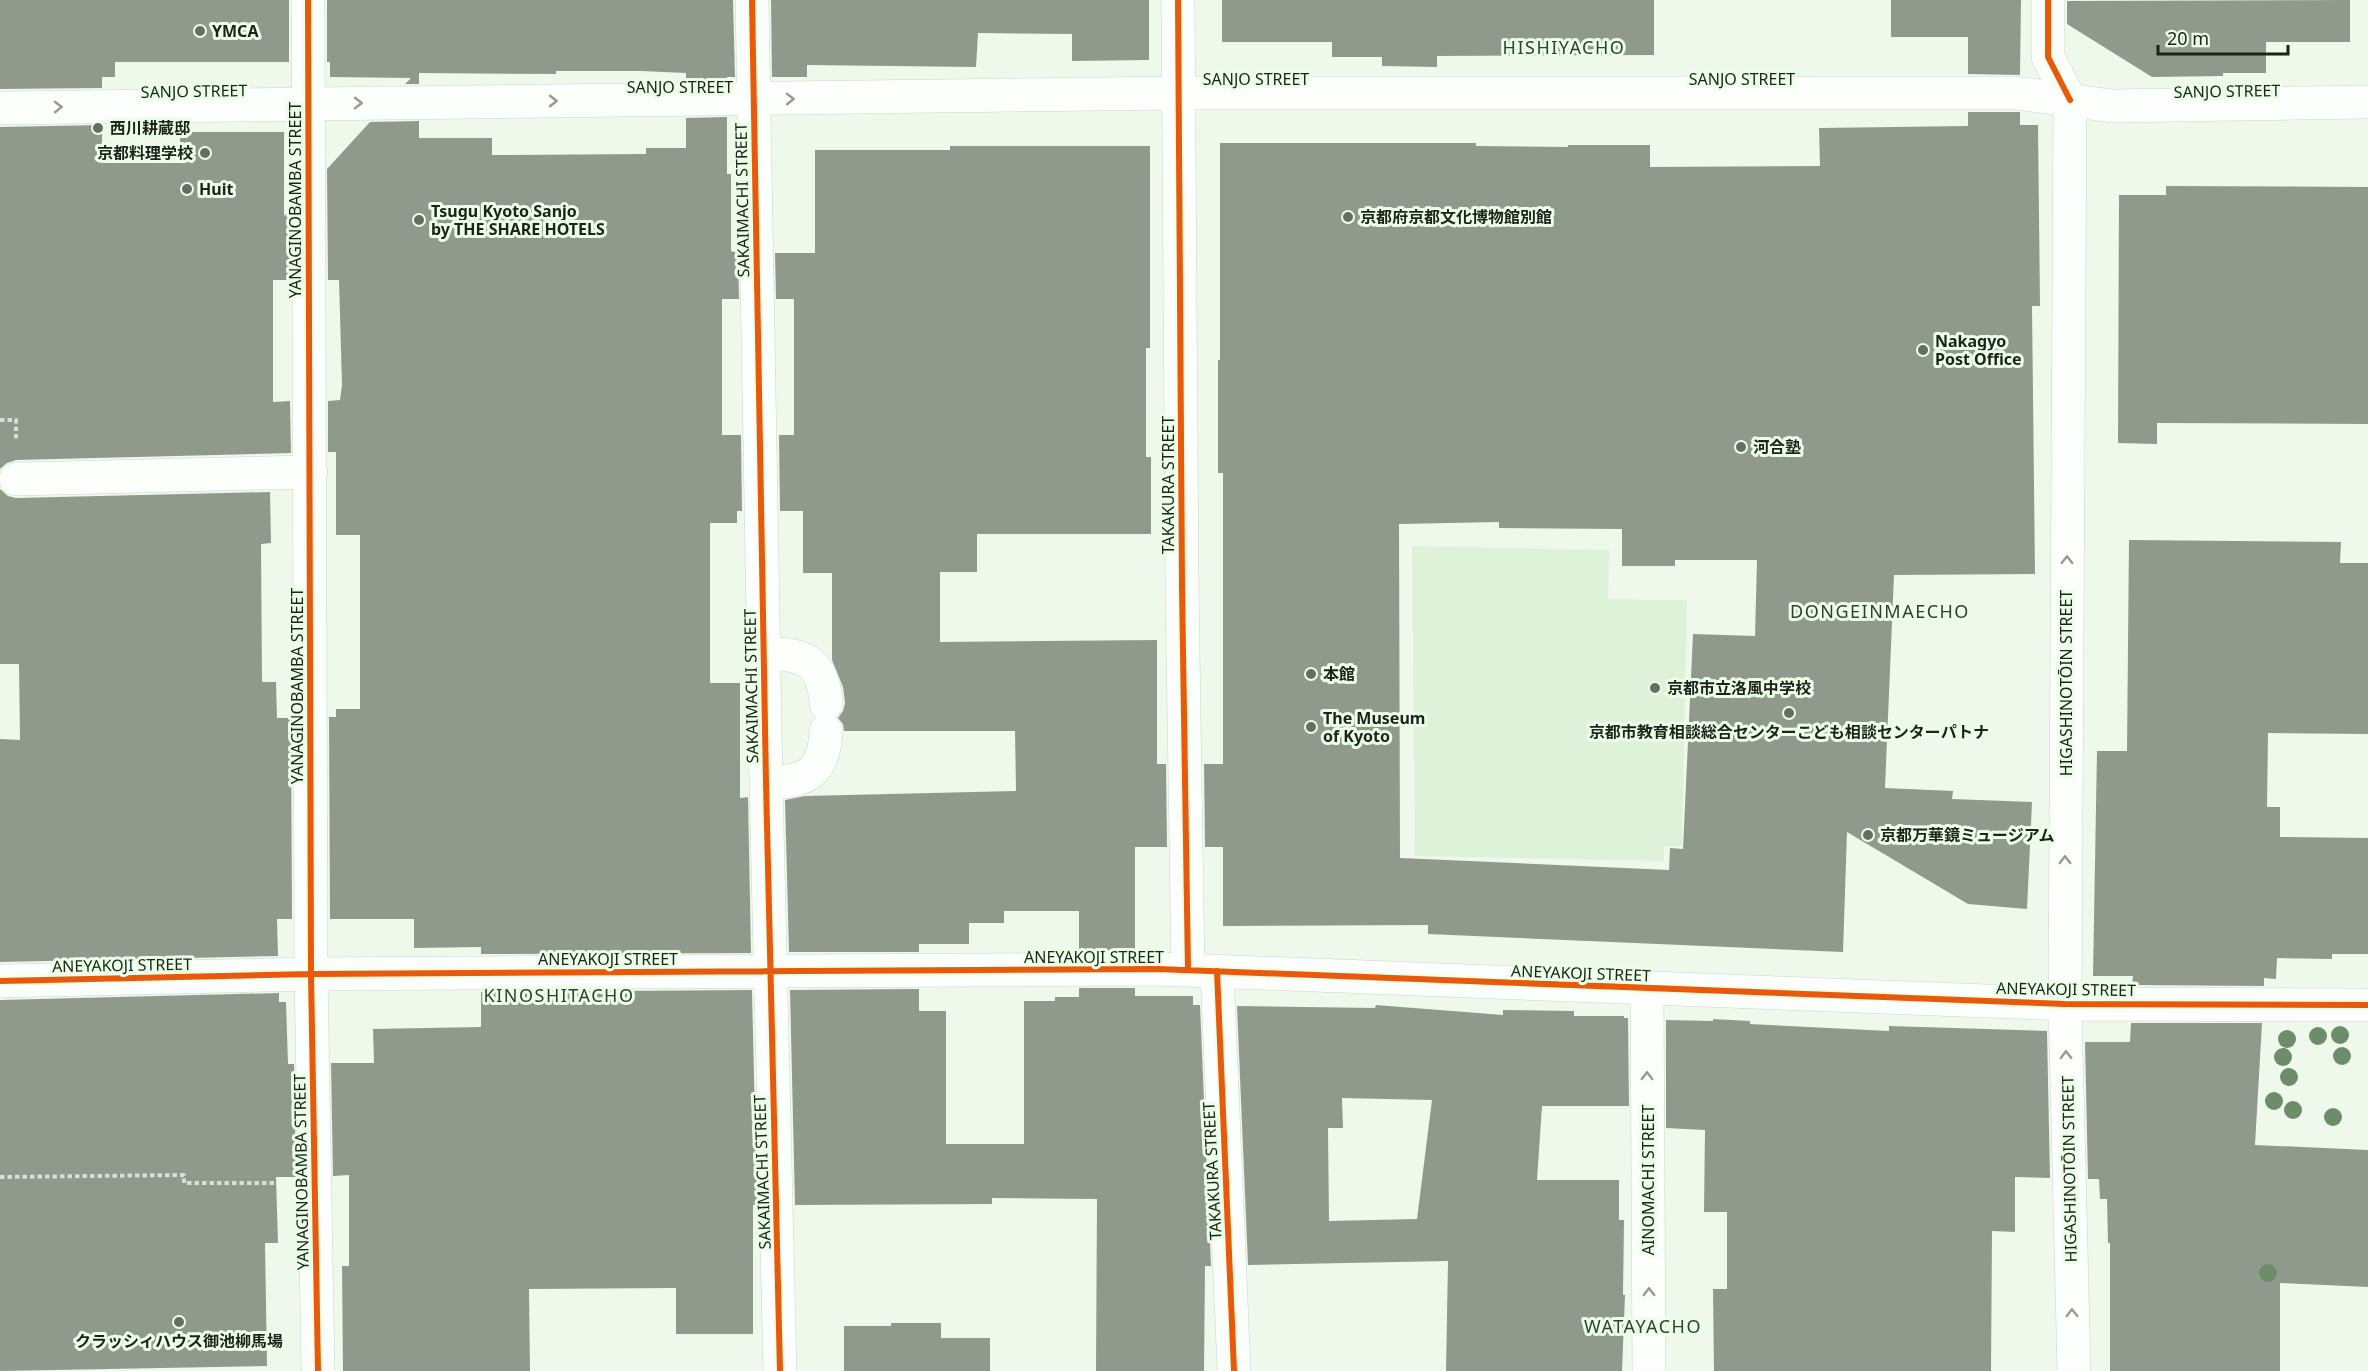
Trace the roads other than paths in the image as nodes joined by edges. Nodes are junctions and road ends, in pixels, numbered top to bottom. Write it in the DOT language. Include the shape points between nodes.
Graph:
graph roads {
  1 [pos="308,0"];
  2 [pos="752,0"];
  3 [pos="1178,0"];
  4 [pos="2048,0"];
  5 [pos="1178,93"];
  6 [pos="753,100"];
  7 [pos="2070,100"];
  8 [pos="2368,102"];
  9 [pos="308,103"];
  10 [pos="0,108"];
  11 [pos="311,472"];
  12 [pos="16,479"];
  13 [pos="765,652"];
  14 [pos="766,783"];
  15 [pos="1202,970"];
  16 [pos="770,971"];
  17 [pos="311,974"];
  18 [pos="0,981"];
  19 [pos="1647,990"];
  20 [pos="2065,1004"];
  21 [pos="2368,1005"];
  22 [pos="318,1371"];
  23 [pos="780,1371"];
  24 [pos="1234,1371"];
  25 [pos="1649,1371"];
  26 [pos="2074,1371"];
  1 -- 9 [label="street, YANAGINOBAMBA STREET"];
  2 -- 6 [label="street, SAKAIMACHI STREET"];
  3 -- 5 [label="street, TAKAKURA STREET"];
  4 -- 7 [label="street, HIGASHINOTŌIN STREET" via="2048,57"];
  6 -- 5 [label="street, SANJO STREET, one-way"];
  5 -- 7 [label="street, SANJO STREET" via="2016,93"];
  5 -- 15 [label="street, TAKAKURA STREET"];
  9 -- 6 [label="street, SANJO STREET, one-way"];
  6 -- 13 [label="street, SAKAIMACHI STREET"];
  7 -- 8 [label="street, SANJO STREET" via="2112,106"];
  20 -- 7 [label="street, HIGASHINOTŌIN STREET, one-way"];
  10 -- 9 [label="street, SANJO STREET, one-way"];
  9 -- 11 [label="street, YANAGINOBAMBA STREET"];
  11 -- 12 [label="street"];
  11 -- 17 [label="street, YANAGINOBAMBA STREET"];
  13 -- 14 [label="street, SAKAIMACHI STREET"];
  13 -- 14 [label="street" via="797,655 814,666 824,683 826,718 825,752 813,771 797,780"];
  14 -- 16 [label="street, SAKAIMACHI STREET"];
  15 -- 16 [label="street, ANEYAKOJI STREET"];
  15 -- 19 [label="street, ANEYAKOJI STREET"];
  15 -- 24 [label="street, TAKAKURA STREET"];
  16 -- 17 [label="street, ANEYAKOJI STREET"];
  16 -- 23 [label="street, SAKAIMACHI STREET"];
  17 -- 18 [label="street, ANEYAKOJI STREET"];
  17 -- 22 [label="street, YANAGINOBAMBA STREET"];
  19 -- 20 [label="street, ANEYAKOJI STREET"];
  25 -- 19 [label="street, AINOMACHI STREET, one-way"];
  20 -- 21 [label="street, ANEYAKOJI STREET"];
  26 -- 20 [label="street, HIGASHINOTŌIN STREET, one-way"];
}
